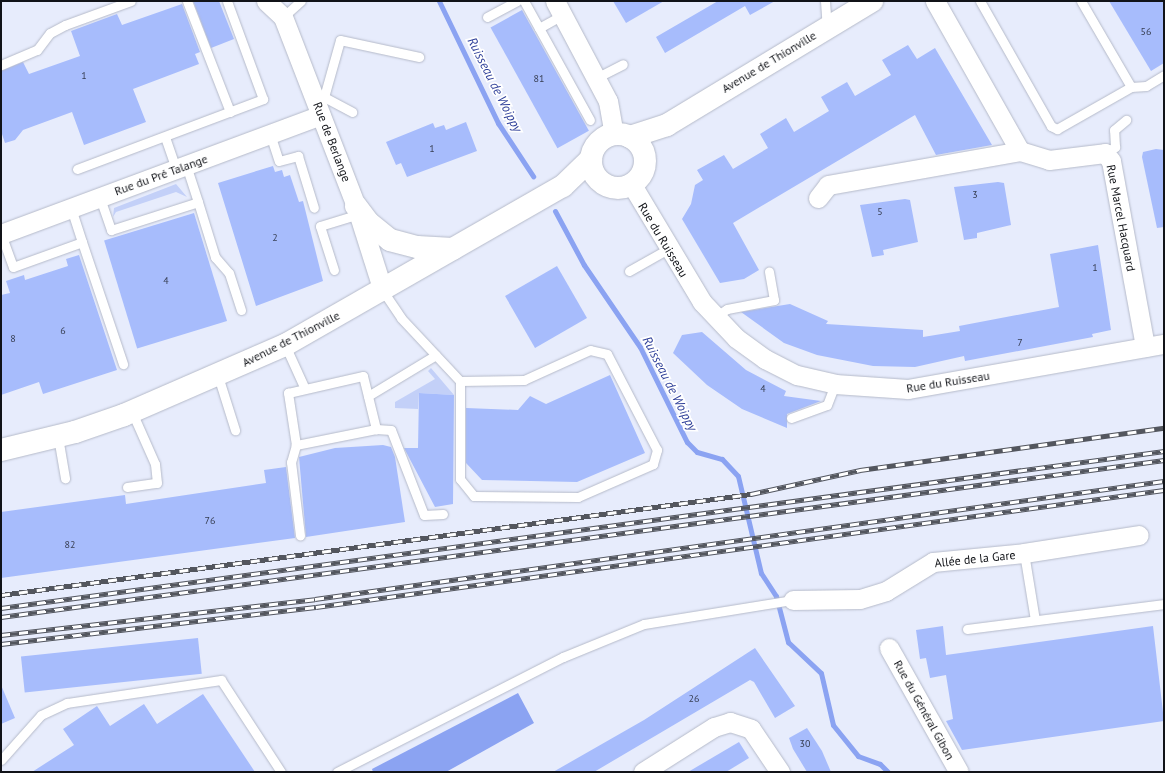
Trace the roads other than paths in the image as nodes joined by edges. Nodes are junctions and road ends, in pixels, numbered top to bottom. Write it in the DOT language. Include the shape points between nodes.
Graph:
graph roads {
  1 [pos="131,1"];
  2 [pos="187,1"];
  3 [pos="227,1"];
  4 [pos="266,1"];
  5 [pos="301,1"];
  6 [pos="517,1"];
  7 [pos="524,1"];
  8 [pos="825,1"];
  9 [pos="872,1"];
  10 [pos="935,1"];
  11 [pos="980,1"];
  12 [pos="1080,1"];
  13 [pos="558,8"];
  14 [pos="283,17"];
  15 [pos="487,18"];
  16 [pos="539,28"];
  17 [pos="827,28"];
  18 [pos="419,57"];
  19 [pos="623,64"];
  20 [pos="1,65"];
  21 [pos="1164,75"];
  22 [pos="596,78"];
  23 [pos="1131,87"];
  24 [pos="320,104"];
  25 [pos="230,112"];
  26 [pos="352,112"];
  27 [pos="590,120"];
  28 [pos="1126,120"];
  29 [pos="667,125"];
  30 [pos="270,134"];
  31 [pos="622,135"];
  32 [pos="165,137"];
  33 [pos="1020,151"];
  34 [pos="1105,153"];
  35 [pos="645,155"];
  36 [pos="591,159"];
  37 [pos="181,167"];
  38 [pos="77,168"];
  39 [pos="602,183"];
  40 [pos="632,185"];
  41 [pos="563,186"];
  42 [pos="100,198"];
  43 [pos="818,198"];
  44 [pos="198,202"];
  45 [pos="71,208"];
  46 [pos="314,208"];
  47 [pos="358,210"];
  48 [pos="1,234"];
  49 [pos="82,242"];
  50 [pos="453,249"];
  51 [pos="668,249"];
  52 [pos="334,270"];
  53 [pos="629,271"];
  54 [pos="769,271"];
  55 [pos="383,291"];
  56 [pos="241,310"];
  57 [pos="715,317"];
  58 [pos="1164,344"];
  59 [pos="284,345"];
  60 [pos="1145,348"];
  61 [pos="436,355"];
  62 [pos="123,364"];
  63 [pos="218,376"];
  64 [pos="460,381"];
  65 [pos="835,384"];
  66 [pos="305,389"];
  67 [pos="368,396"];
  68 [pos="132,412"];
  69 [pos="791,418"];
  70 [pos="376,429"];
  71 [pos="236,430"];
  72 [pos="58,437"];
  73 [pos="296,445"];
  74 [pos="1,450"];
  75 [pos="65,478"];
  76 [pos="127,487"];
  77 [pos="443,514"];
  78 [pos="300,535"];
  79 [pos="1139,535"];
  80 [pos="1024,554"];
  81 [pos="782,601"];
  82 [pos="1164,604"];
  83 [pos="1034,620"];
  84 [pos="967,629"];
  85 [pos="890,648"];
  86 [pos="1,760"];
  87 [pos="281,772"];
  88 [pos="337,772"];
  89 [pos="643,772"];
  90 [pos="780,772"];
  91 [pos="959,772"];
  1 -- 20 [label="lane" via="65,25 50,33 37,50"];
  2 -- 25 [label="lane"];
  3 -- 25 [label="lane" via="264,99"];
  4 -- 14 [label="street, Rue de Berlange"];
  5 -- 14 [label="lane"];
  6 -- 15 [label="lane"];
  7 -- 16 [label="lane"];
  8 -- 17 [label="lane"];
  9 -- 17 [label="main road, Avenue de Thionville"];
  10 -- 33 [label="street"];
  11 -- 23 [label="lane" via="1051,126 1062,128"];
  12 -- 23 [label="lane"];
  13 -- 16 [label="lane"];
  13 -- 22 [label="street"];
  14 -- 24 [label="street, Rue de Berlange"];
  16 -- 27 [label="lane"];
  17 -- 29 [label="main road, Avenue de Thionville"];
  18 -- 24 [label="lane" via="340,40"];
  19 -- 22 [label="lane"];
  21 -- 23 [label="lane" via="1146,86"];
  22 -- 31 [label="street"];
  24 -- 26 [label="lane"];
  24 -- 30 [label="street, Rue du Pré Talange"];
  24 -- 47 [label="street, Rue de Berlange"];
  25 -- 32 [label="lane"];
  28 -- 34 [label="lane" via="1114,130 1115,147"];
  29 -- 31 [label="main road, Avenue de Thionville"];
  29 -- 35 [label="main road, Avenue de Thionville"];
  30 -- 37 [label="street, Rue du Pré Talange"];
  30 -- 46 [label="lane" via="278,161 298,156"];
  31 -- 35 [label="main road"];
  31 -- 36 [label="main road" via="599,142"];
  32 -- 37 [label="lane"];
  32 -- 38 [label="lane"];
  33 -- 34 [label="street, Rue Marcel Hacquard" via="1048,160"];
  33 -- 43 [label="street, Rue Marcel Hacquard" via="828,185"];
  34 -- 60 [label="street, Rue Marcel Hacquard" via="1111,161"];
  35 -- 40 [label="main road" via="644,171"];
  36 -- 39 [label="main road" via="593,172"];
  36 -- 41 [label="main road, Avenue de Thionville"];
  37 -- 42 [label="street, Rue du Pré Talange"];
  37 -- 44 [label="lane"];
  39 -- 40 [label="main road" via="614,188"];
  39 -- 41 [label="main road, Avenue de Thionville"];
  40 -- 51 [label="street, Rue du Ruisseau"];
  41 -- 50 [label="main road, Avenue de Thionville"];
  42 -- 44 [label="lane" via="111,230"];
  42 -- 45 [label="street, Rue du Pré Talange"];
  44 -- 56 [label="lane" via="215,257 229,273"];
  45 -- 48 [label="street, Rue du Pré Talange"];
  45 -- 49 [label="lane"];
  47 -- 50 [label="main road" via="390,240 417,247"];
  47 -- 52 [label="lane" via="320,226"];
  47 -- 55 [label="street, Rue de Berlange"];
  48 -- 49 [label="lane" via="13,266"];
  49 -- 62 [label="lane"];
  50 -- 55 [label="main road, Avenue de Thionville"];
  51 -- 53 [label="lane"];
  51 -- 57 [label="street, Rue du Ruisseau"];
  54 -- 57 [label="lane" via="776,303 727,309"];
  55 -- 59 [label="main road, Avenue de Thionville"];
  55 -- 61 [label="lane" via="401,318"];
  57 -- 65 [label="street, Rue du Ruisseau" via="736,338 765,359 797,375"];
  58 -- 60 [label="street, Rue du Ruisseau"];
  59 -- 63 [label="main road, Avenue de Thionville"];
  59 -- 66 [label="lane"];
  60 -- 65 [label="street, Rue du Ruisseau" via="938,386 877,388"];
  61 -- 64 [label="lane"];
  61 -- 67 [label="lane"];
  63 -- 68 [label="main road, Avenue de Thionville"];
  63 -- 71 [label="lane"];
  64 -- 64 [label="lane" via="460,479 474,496 578,497 653,464 657,450 607,354 590,350 524,380"];
  65 -- 69 [label="lane" via="827,405"];
  66 -- 67 [label="lane" via="363,376"];
  66 -- 73 [label="lane" via="288,393"];
  67 -- 70 [label="lane"];
  68 -- 72 [label="main road, Avenue de Thionville"];
  68 -- 76 [label="lane" via="155,464 157,483"];
  70 -- 73 [label="lane"];
  70 -- 77 [label="lane" via="391,430 424,516"];
  72 -- 74 [label="main road, Avenue de Thionville"];
  72 -- 75 [label="lane"];
  73 -- 78 [label="lane" via="291,462"];
  79 -- 80 [label="street, Allée de la Gare"];
  80 -- 81 [label="street, Allée de la Gare" via="933,562 886,591 860,599"];
  80 -- 83 [label="lane"];
  81 -- 88 [label="lane" via="644,624 563,657"];
  82 -- 83 [label="lane"];
  83 -- 84 [label="lane"];
  85 -- 91 [label="street, Rue du Général Gibon"];
  86 -- 87 [label="lane" via="41,715 67,703 221,680"];
  89 -- 90 [label="street" via="714,727 730,722 751,729"];
}
